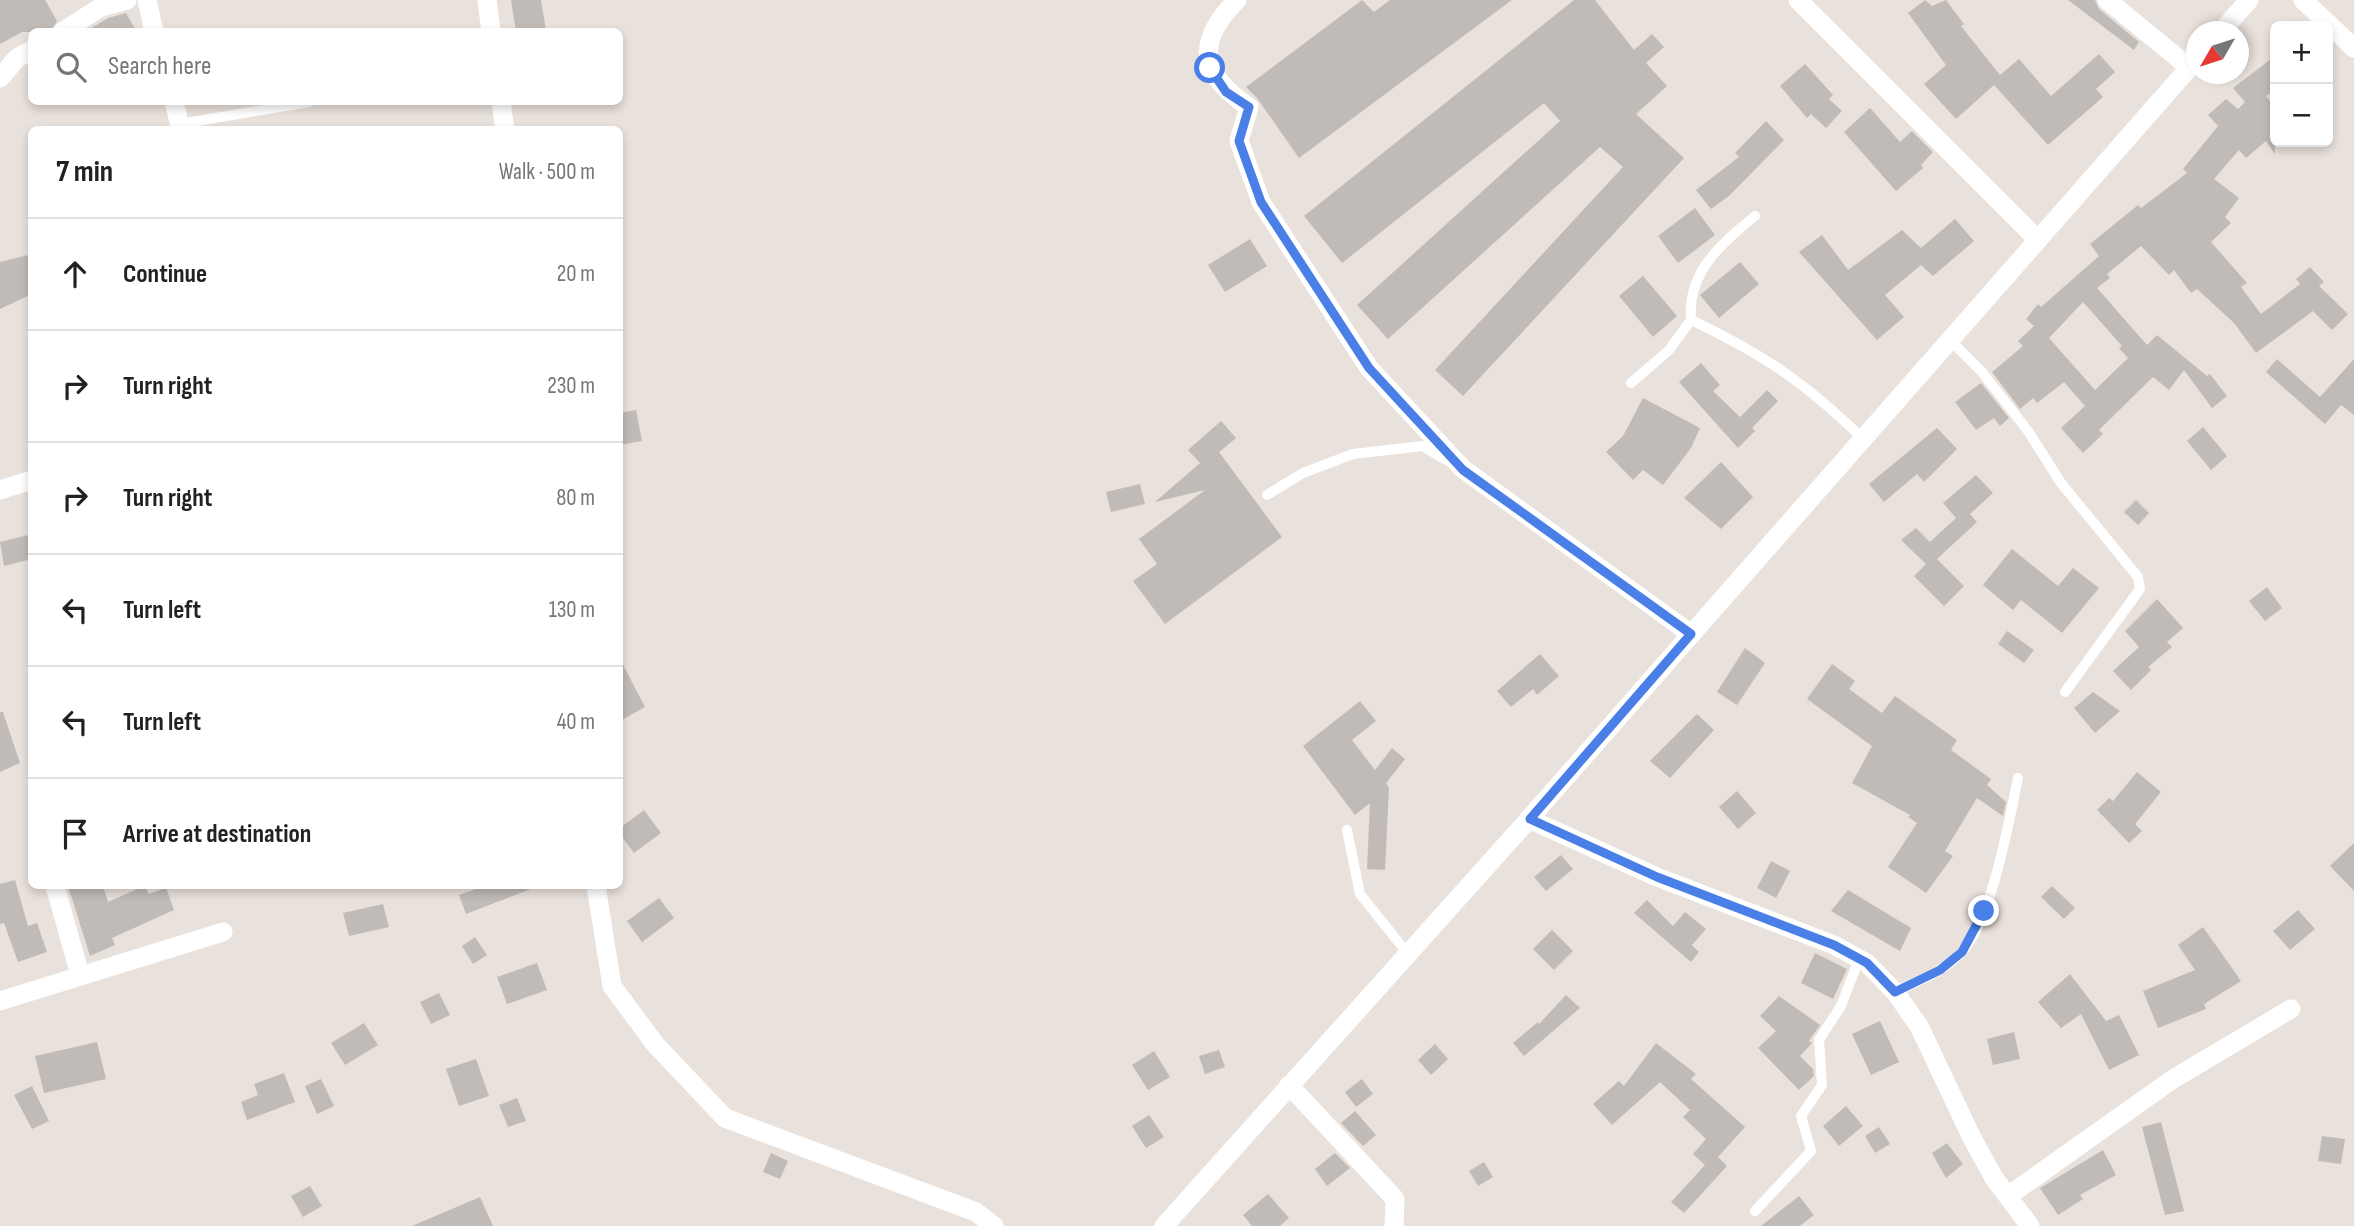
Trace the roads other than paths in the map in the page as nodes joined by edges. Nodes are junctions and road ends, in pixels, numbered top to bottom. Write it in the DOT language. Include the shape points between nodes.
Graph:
graph roads {
  1 [pos="127,0"];
  2 [pos="147,0"];
  3 [pos="487,0"];
  4 [pos="1237,0"];
  5 [pos="1798,0"];
  6 [pos="2107,0"];
  7 [pos="2249,0"];
  8 [pos="2303,0"];
  9 [pos="2231,21"];
  10 [pos="68,28"];
  11 [pos="153,28"];
  12 [pos="490,28"];
  13 [pos="2354,48"];
  14 [pos="28,52"];
  15 [pos="2186,59"];
  16 [pos="2186,72"];
  17 [pos="0,78"];
  18 [pos="175,105"];
  19 [pos="294,105"];
  20 [pos="501,105"];
  21 [pos="180,126"];
  22 [pos="185,126"];
  23 [pos="504,126"];
  24 [pos="1755,216"];
  25 [pos="2037,239"];
  26 [pos="1691,320"];
  27 [pos="1950,340"];
  28 [pos="1631,383"];
  29 [pos="1863,439"];
  30 [pos="1463,470"];
  31 [pos="28,481"];
  32 [pos="0,490"];
  33 [pos="1267,495"];
  34 [pos="1691,634"];
  35 [pos="2065,692"];
  36 [pos="2018,778"];
  37 [pos="1530,819"];
  38 [pos="1347,830"];
  39 [pos="56,889"];
  40 [pos="596,889"];
  41 [pos="223,932"];
  42 [pos="1408,954"];
  43 [pos="1859,959"];
  44 [pos="80,975"];
  45 [pos="1895,992"];
  46 [pos="0,1001"];
  47 [pos="2291,1009"];
  48 [pos="1289,1085"];
  49 [pos="2008,1196"];
  50 [pos="1755,1211"];
  51 [pos="994,1226"];
  52 [pos="1164,1226"];
  53 [pos="1394,1226"];
  54 [pos="2030,1226"];
  1 -- 10 [label="street" via="101,8"];
  2 -- 11 [label="street"];
  3 -- 12 [label="street"];
  4 -- 30 [label="street" via="1209,40 1210,68 1226,92 1249,107 1239,141 1261,202 1369,368"];
  5 -- 25 [label="street"];
  6 -- 15 [label="street"];
  7 -- 9 [label="street"];
  8 -- 13 [label="street"];
  14 -- 17 [label="street"];
  16 -- 25 [label="street"];
  18 -- 21 [label="street"];
  19 -- 22 [label="lane"];
  20 -- 23 [label="street"];
  24 -- 26 [label="lane" via="1716,249 1697,278 1689,304"];
  25 -- 27 [label="street"];
  26 -- 28 [label="lane" via="1669,350"];
  26 -- 29 [label="lane" via="1773,362 1824,401"];
  27 -- 29 [label="street"];
  27 -- 35 [label="lane" via="1982,372 2076,503 2138,577 2140,589"];
  29 -- 34 [label="street"];
  30 -- 33 [label="lane" via="1422,446 1389,449 1353,454 1303,473"];
  30 -- 34 [label="street"];
  31 -- 32 [label="street"];
  34 -- 37 [label="street"];
  36 -- 45 [label="lane" via="1988,898 1962,952 1940,970"];
  37 -- 42 [label="street"];
  37 -- 43 [label="street" via="1657,877 1834,945"];
  38 -- 42 [label="lane" via="1360,894"];
  39 -- 44 [label="street"];
  40 -- 51 [label="street" via="612,986 655,1044 725,1118 976,1212"];
  41 -- 44 [label="street"];
  42 -- 48 [label="street"];
  43 -- 45 [label="street"];
  43 -- 50 [label="lane" via="1841,1006 1819,1040 1822,1085 1801,1116 1811,1151"];
  44 -- 46 [label="street"];
  45 -- 49 [label="street" via="1919,1026 1972,1138"];
  47 -- 49 [label="street" via="2173,1080"];
  48 -- 52 [label="street"];
  48 -- 53 [label="street" via="1395,1199"];
  49 -- 54 [label="street"];
}
